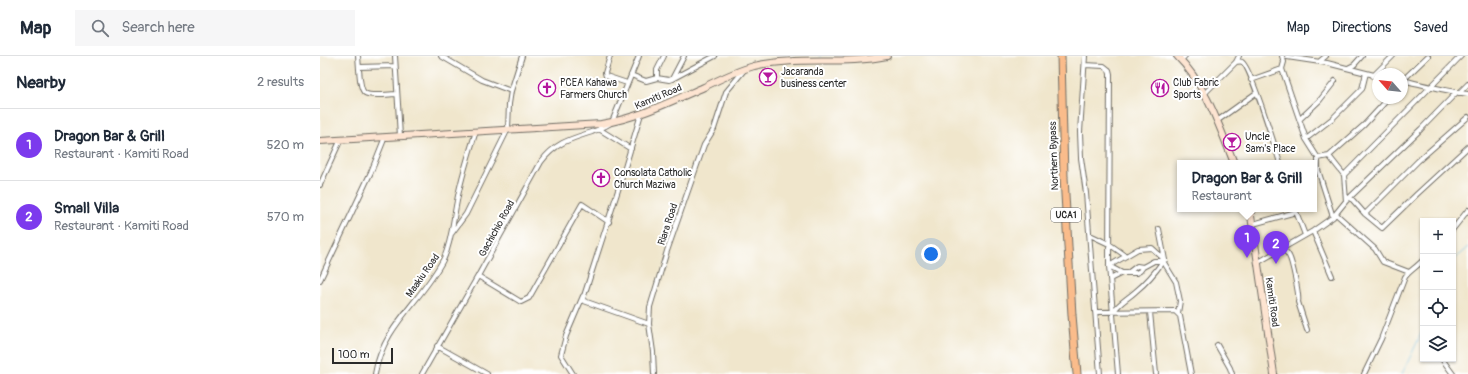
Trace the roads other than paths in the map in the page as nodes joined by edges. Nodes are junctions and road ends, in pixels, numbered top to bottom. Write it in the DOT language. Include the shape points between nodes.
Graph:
graph roads {
  1 [pos="358,56"];
  2 [pos="395,56"];
  3 [pos="441,56"];
  4 [pos="522,56"];
  5 [pos="610,56"];
  6 [pos="639,56"];
  7 [pos="664,56"];
  8 [pos="684,56"];
  9 [pos="715,56"];
  10 [pos="887,56"];
  11 [pos="1061,56"];
  12 [pos="1085,56"];
  13 [pos="1239,56"];
  14 [pos="1326,56"];
  15 [pos="1362,56"];
  16 [pos="1393,56"];
  17 [pos="1428,56"];
  18 [pos="1461,56"];
  19 [pos="1181,57"];
  20 [pos="1285,57"];
  21 [pos="804,58"];
  22 [pos="1320,61"];
  23 [pos="1236,62"];
  24 [pos="1085,65"];
  25 [pos="396,66"];
  26 [pos="359,67"];
  27 [pos="745,68"];
  28 [pos="1347,68"];
  29 [pos="1383,68"];
  30 [pos="1282,69"];
  31 [pos="1366,73"];
  32 [pos="1408,74"];
  33 [pos="631,75"];
  34 [pos="1372,75"];
  35 [pos="657,78"];
  36 [pos="672,79"];
  37 [pos="1251,80"];
  38 [pos="1335,81"];
  39 [pos="1408,81"];
  40 [pos="627,83"];
  41 [pos="1468,84"];
  42 [pos="1430,86"];
  43 [pos="511,91"];
  44 [pos="1256,93"];
  45 [pos="1457,93"];
  46 [pos="397,94"];
  47 [pos="1204,94"];
  48 [pos="1468,94"];
  49 [pos="1383,104"];
  50 [pos="641,114"];
  51 [pos="1468,117"];
  52 [pos="1300,119"];
  53 [pos="1217,121"];
  54 [pos="612,122"];
  55 [pos="508,129"];
  56 [pos="599,129"];
  57 [pos="476,131"];
  58 [pos="400,136"];
  59 [pos="385,137"];
  60 [pos="1306,139"];
  61 [pos="341,140"];
  62 [pos="320,141"];
  63 [pos="1468,147"];
  64 [pos="631,149"];
  65 [pos="1329,156"];
  66 [pos="1318,158"];
  67 [pos="1233,160"];
  68 [pos="1279,160"];
  69 [pos="1317,164"];
  70 [pos="1317,173"];
  71 [pos="1344,175"];
  72 [pos="320,186"];
  73 [pos="1350,197"];
  74 [pos="1346,201"];
  75 [pos="1468,210"];
  76 [pos="1251,212"];
  77 [pos="1289,212"];
  78 [pos="1296,212"];
  79 [pos="1365,214"];
  80 [pos="1334,215"];
  81 [pos="609,222"];
  82 [pos="1253,224"];
  83 [pos="1456,225"];
  84 [pos="1159,230"];
  85 [pos="1313,231"];
  86 [pos="452,234"];
  87 [pos="1090,235"];
  88 [pos="1305,235"];
  89 [pos="1109,244"];
  90 [pos="1283,249"];
  91 [pos="1126,256"];
  92 [pos="1164,261"];
  93 [pos="1257,262"];
  94 [pos="1420,263"];
  95 [pos="1109,266"];
  96 [pos="1409,272"];
  97 [pos="1122,273"];
  98 [pos="478,276"];
  99 [pos="1332,276"];
  100 [pos="1110,279"];
  101 [pos="320,280"];
  102 [pos="583,296"];
  103 [pos="1095,312"];
  104 [pos="1113,312"];
  105 [pos="1150,312"];
  106 [pos="1178,313"];
  107 [pos="649,324"];
  108 [pos="1307,330"];
  109 [pos="1217,345"];
  110 [pos="437,346"];
  111 [pos="1444,362"];
  112 [pos="375,374"];
  113 [pos="422,374"];
  114 [pos="486,374"];
  115 [pos="573,374"];
  116 [pos="654,374"];
  117 [pos="1077,374"];
  118 [pos="1100,374"];
  119 [pos="1118,374"];
  120 [pos="1156,374"];
  121 [pos="1191,374"];
  122 [pos="1232,374"];
  123 [pos="1274,374"];
  124 [pos="1364,374"];
  125 [pos="1453,374"];
  1 -- 26 [label="street"];
  2 -- 25 [label="street"];
  3 -- 43 [label="street" via="482,80"];
  4 -- 43 [label="street"];
  5 -- 40 [label="street" via="606,76"];
  6 -- 33 [label="street"];
  7 -- 35 [label="street" via="657,70"];
  8 -- 36 [label="street"];
  9 -- 36 [label="street"];
  10 -- 21 [label="main road, Kamiti Road" via="850,60"];
  11 -- 117 [label="main road, Northern Bypass / UCA1" via="1064,177"];
  12 -- 24 [label="street"];
  13 -- 23 [label="street"];
  14 -- 22 [label="street"];
  15 -- 28 [label="street" via="1354,65"];
  16 -- 29 [label="street"];
  17 -- 32 [label="street"];
  18 -- 42 [label="street"];
  19 -- 47 [label="main road"];
  20 -- 22 [label="street"];
  20 -- 30 [label="street"];
  21 -- 27 [label="main road, Kamiti Road"];
  22 -- 28 [label="street"];
  23 -- 37 [label="street" via="1244,63"];
  23 -- 47 [label="street"];
  24 -- 87 [label="street" via="1080,132"];
  24 -- 89 [label="street" via="1104,66 1110,74"];
  25 -- 26 [label="street"];
  25 -- 46 [label="street"];
  26 -- 46 [label="street" via="361,88 364,93"];
  27 -- 50 [label="main road, Kamiti Road"];
  27 -- 107 [label="street, Riara Road" via="726,92 714,129 700,153 650,307"];
  28 -- 31 [label="street"];
  30 -- 37 [label="street"];
  30 -- 52 [label="street"];
  31 -- 34 [label="street"];
  31 -- 60 [label="street" via="1362,89 1333,118"];
  33 -- 35 [label="street" via="646,81"];
  33 -- 40 [label="street"];
  35 -- 36 [label="street"];
  37 -- 44 [label="street"];
  38 -- 52 [label="street"];
  39 -- 42 [label="street"];
  40 -- 54 [label="street"];
  41 -- 45 [label="street"];
  42 -- 45 [label="street"];
  42 -- 71 [label="street"];
  43 -- 55 [label="street"];
  44 -- 53 [label="street"];
  44 -- 68 [label="street"];
  45 -- 48 [label="street"];
  45 -- 73 [label="street"];
  46 -- 58 [label="street"];
  47 -- 53 [label="main road"];
  49 -- 65 [label="street"];
  50 -- 54 [label="main road, Kamiti Road"];
  50 -- 64 [label="street"];
  51 -- 79 [label="street" via="1418,161"];
  52 -- 60 [label="street"];
  53 -- 67 [label="main road"];
  54 -- 55 [label="main road, Kamiti Road"];
  54 -- 56 [label="street, Gachichio Road"];
  55 -- 57 [label="main road, Kamiti Road"];
  55 -- 86 [label="street" via="466,214"];
  56 -- 64 [label="street"];
  56 -- 98 [label="street, Gachichio Road" via="562,142 547,155"];
  57 -- 58 [label="main road, Kamiti Road"];
  57 -- 86 [label="street, Maakiu Road" via="457,200"];
  58 -- 59 [label="main road, Kamiti Road"];
  59 -- 61 [label="main road, Kamiti Road"];
  59 -- 101 [label="street"];
  60 -- 66 [label="street"];
  61 -- 62 [label="main road, Kamiti Road"];
  61 -- 72 [label="street"];
  63 -- 79 [label="street" via="1382,228"];
  64 -- 81 [label="street"];
  65 -- 66 [label="street"];
  65 -- 71 [label="street"];
  66 -- 69 [label="street"];
  70 -- 80 [label="street"];
  71 -- 74 [label="street"];
  73 -- 74 [label="street"];
  73 -- 79 [label="street"];
  74 -- 80 [label="street"];
  75 -- 83 [label="street"];
  76 -- 82 [label="main road, Kamiti Road"];
  77 -- 82 [label="street"];
  78 -- 88 [label="street"];
  80 -- 85 [label="street"];
  80 -- 96 [label="street" via="1375,248 1383,262"];
  81 -- 98 [label="street" via="582,204 526,301 521,302"];
  81 -- 102 [label="street"];
  82 -- 93 [label="main road, Kamiti Road"];
  84 -- 92 [label="street"];
  85 -- 88 [label="street"];
  85 -- 99 [label="street"];
  86 -- 112 [label="street, Maakiu Road" via="440,266 398,321 386,342 378,359"];
  87 -- 89 [label="street"];
  87 -- 103 [label="street"];
  88 -- 90 [label="street"];
  89 -- 91 [label="street"];
  89 -- 95 [label="street"];
  90 -- 93 [label="street"];
  90 -- 108 [label="street" via="1290,257 1298,302"];
  91 -- 92 [label="street" via="1138,249 1151,247"];
  91 -- 95 [label="street"];
  92 -- 97 [label="street" via="1154,261 1136,273"];
  92 -- 104 [label="street" via="1148,281 1119,303"];
  92 -- 106 [label="street" via="1176,282 1180,301"];
  93 -- 123 [label="main road, Kamiti Road"];
  94 -- 96 [label="street"];
  95 -- 97 [label="street"];
  95 -- 100 [label="street"];
  96 -- 124 [label="street" via="1400,287 1382,339"];
  97 -- 100 [label="street"];
  98 -- 110 [label="street, Gachichio Road"];
  100 -- 104 [label="street"];
  102 -- 107 [label="street" via="584,301"];
  102 -- 115 [label="street" via="561,355"];
  103 -- 104 [label="street"];
  103 -- 118 [label="street"];
  104 -- 105 [label="street"];
  104 -- 119 [label="street"];
  105 -- 106 [label="street"];
  105 -- 120 [label="street"];
  106 -- 121 [label="street"];
  107 -- 116 [label="street, Riara Road"];
  109 -- 122 [label="street"];
  110 -- 113 [label="street, Gachichio Road"];
  110 -- 114 [label="street"];
  111 -- 125 [label="street"];
}
